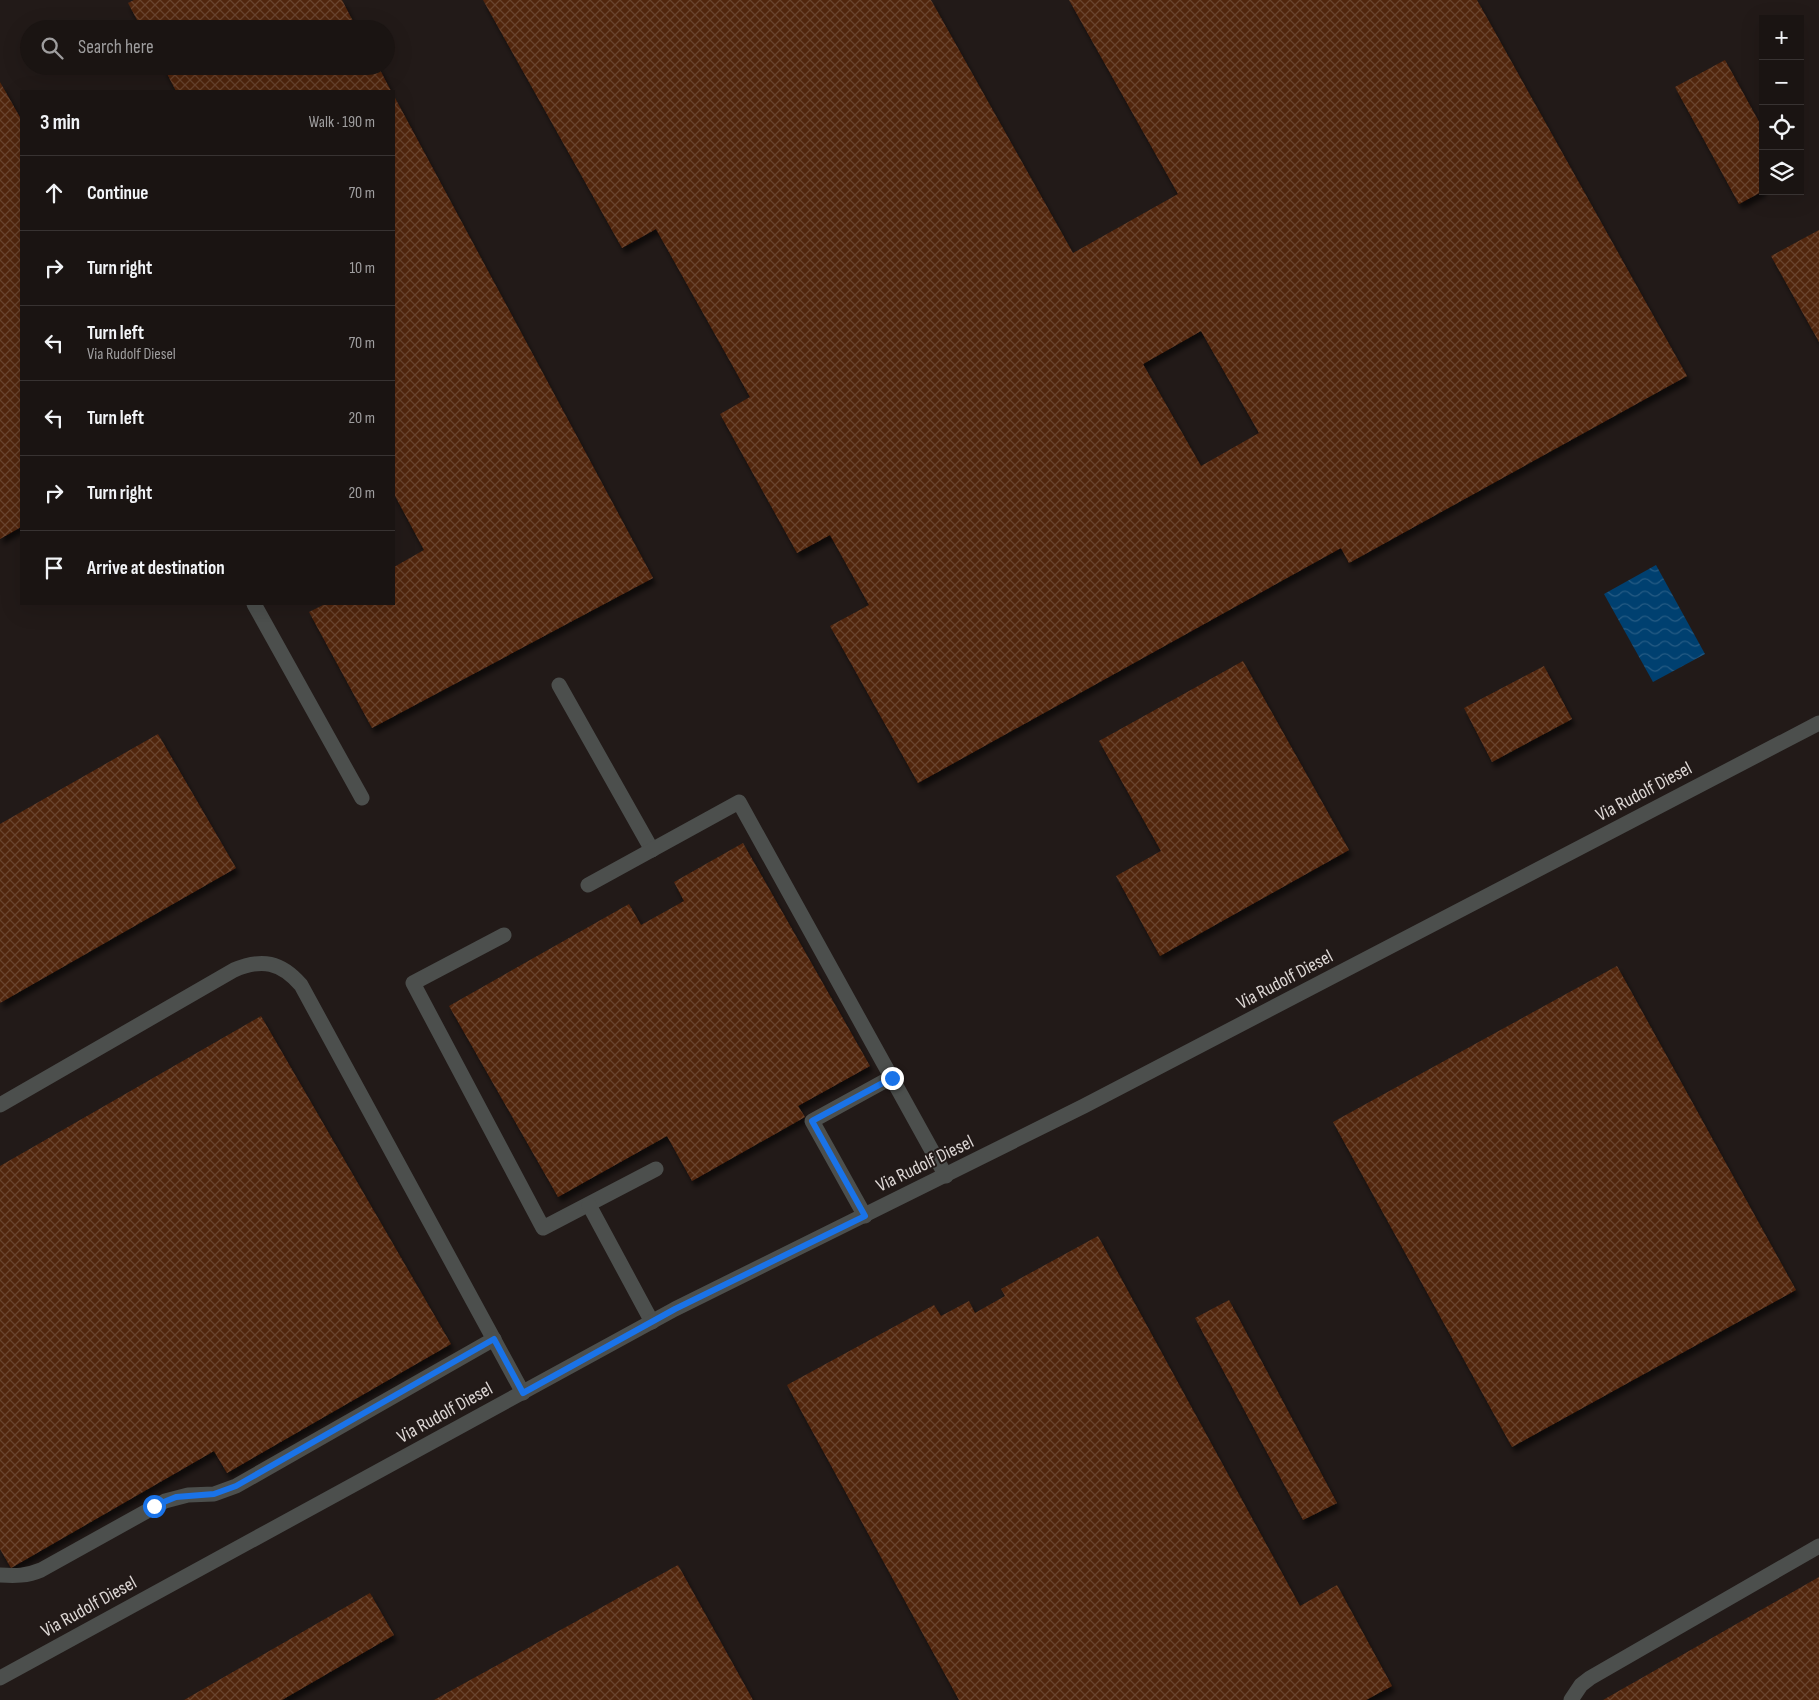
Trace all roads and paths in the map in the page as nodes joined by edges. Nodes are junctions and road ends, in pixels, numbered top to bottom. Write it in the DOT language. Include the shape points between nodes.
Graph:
graph roads {
  1 [pos="255,605"];
  2 [pos="559,685"];
  3 [pos="1819,723"];
  4 [pos="362,798"];
  5 [pos="652,850"];
  6 [pos="588,885"];
  7 [pos="504,935"];
  8 [pos="892,1078"];
  9 [pos="0,1105"];
  10 [pos="656,1168"];
  11 [pos="946,1176"];
  12 [pos="589,1205"];
  13 [pos="865,1216"];
  14 [pos="652,1322"];
  15 [pos="494,1339"];
  16 [pos="523,1393"];
  17 [pos="1819,1546"];
  18 [pos="0,1575"];
  19 [pos="0,1678"];
  20 [pos="1571,1700"];
  1 -- 4 [label="street"];
  2 -- 5 [label="street"];
  3 -- 11 [label="street, Via Rudolf Diesel" via="1217,1039"];
  5 -- 6 [label="street"];
  5 -- 8 [label="street" via="738,802"];
  7 -- 12 [label="street" via="412,983 543,1228"];
  8 -- 11 [label="street"];
  8 -- 13 [label="street" via="812,1121"];
  9 -- 15 [label="street" via="234,970 258,963 282,967 301,985"];
  10 -- 12 [label="street"];
  11 -- 13 [label="street, Via Rudolf Diesel"];
  12 -- 14 [label="street"];
  13 -- 14 [label="street, Via Rudolf Diesel"];
  14 -- 16 [label="street, Via Rudolf Diesel"];
  15 -- 16 [label="street"];
  15 -- 18 [label="street" via="230,1488 214,1494 188,1495 165,1501 41,1570 29,1575"];
  16 -- 19 [label="street, Via Rudolf Diesel"];
  17 -- 20 [label="street" via="1590,1678"];
}
